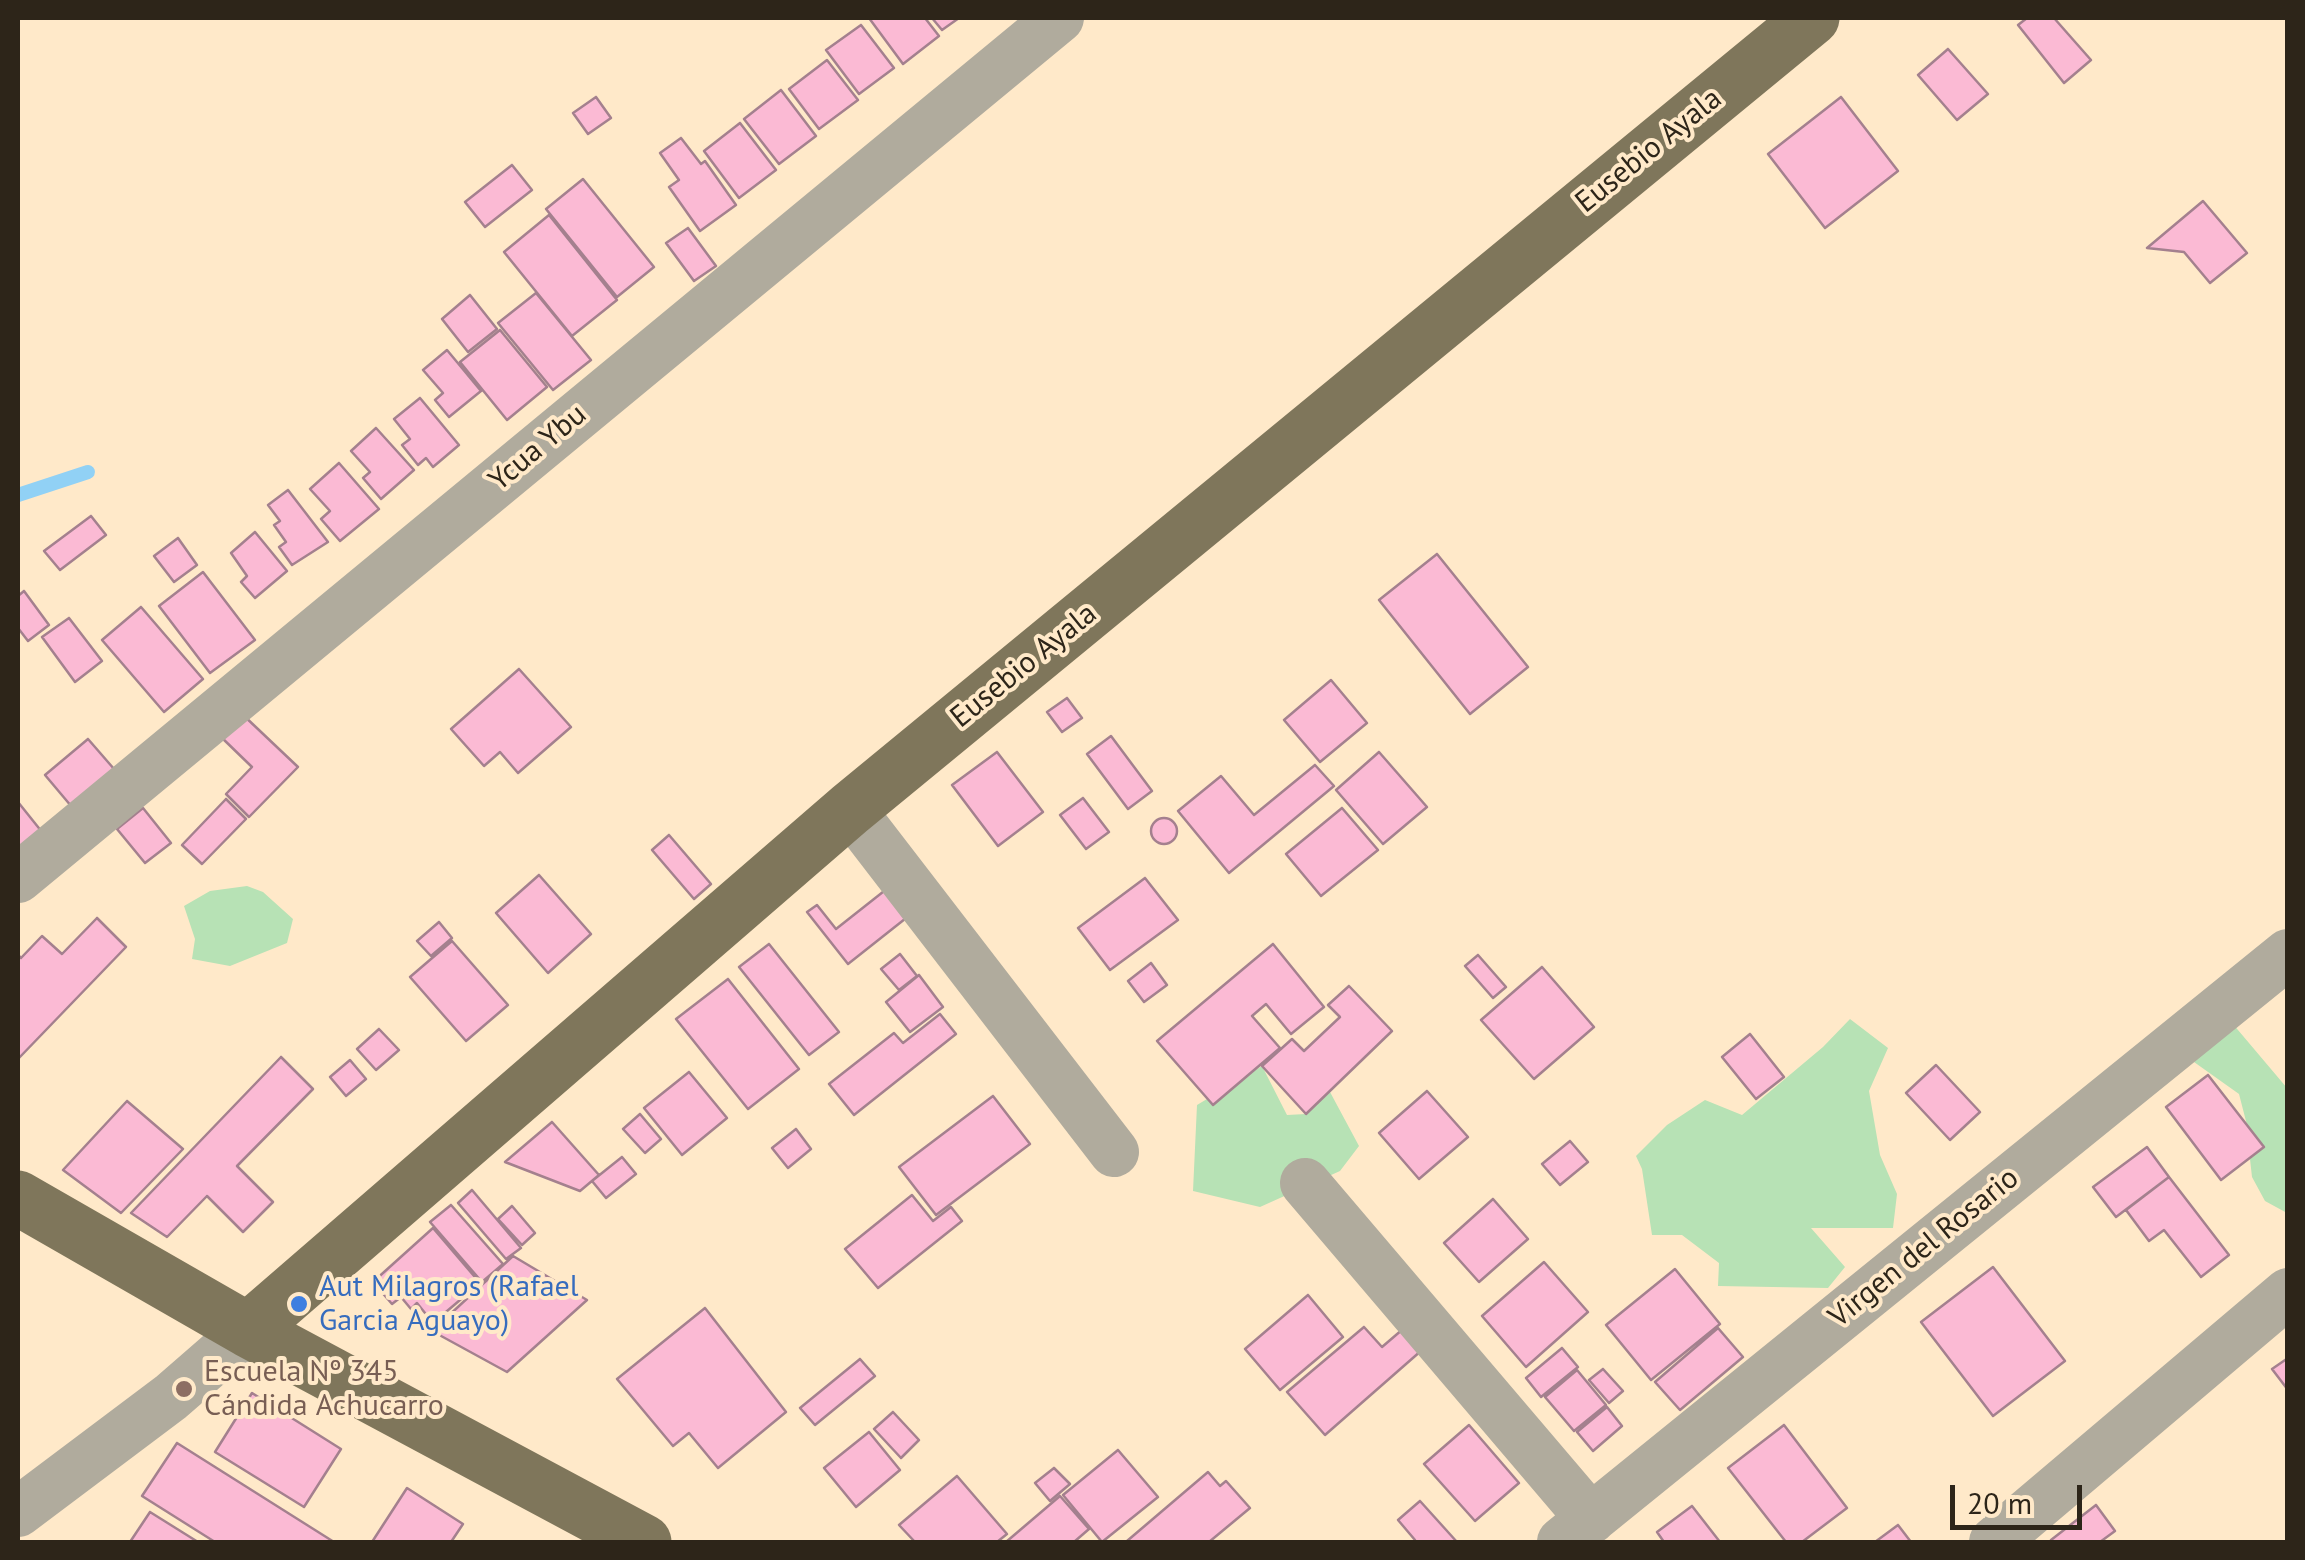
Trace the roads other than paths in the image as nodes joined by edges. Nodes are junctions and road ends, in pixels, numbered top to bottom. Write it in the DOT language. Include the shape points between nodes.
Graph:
graph roads {
  1 [pos="1059,18"];
  2 [pos="1812,18"];
  3 [pos="850,809"];
  4 [pos="18,878"];
  5 [pos="2288,954"];
  6 [pos="1114,1152"];
  7 [pos="1305,1183"];
  8 [pos="18,1198"];
  9 [pos="2288,1293"];
  10 [pos="248,1330"];
  11 [pos="18,1512"];
  12 [pos="1576,1530"];
  13 [pos="644,1542"];
  14 [pos="1994,1542"];
  1 -- 4 [label="street, Ycua Ybu"];
  2 -- 3 [label="main road, Eusebio Ayala"];
  3 -- 6 [label="street"];
  3 -- 10 [label="main road, Eusebio Ayala"];
  5 -- 12 [label="street, Virgen del Rosario"];
  7 -- 12 [label="street"];
  8 -- 10 [label="main road"];
  9 -- 14 [label="street"];
  10 -- 11 [label="street" via="171,1398"];
  10 -- 13 [label="main road"];
}
